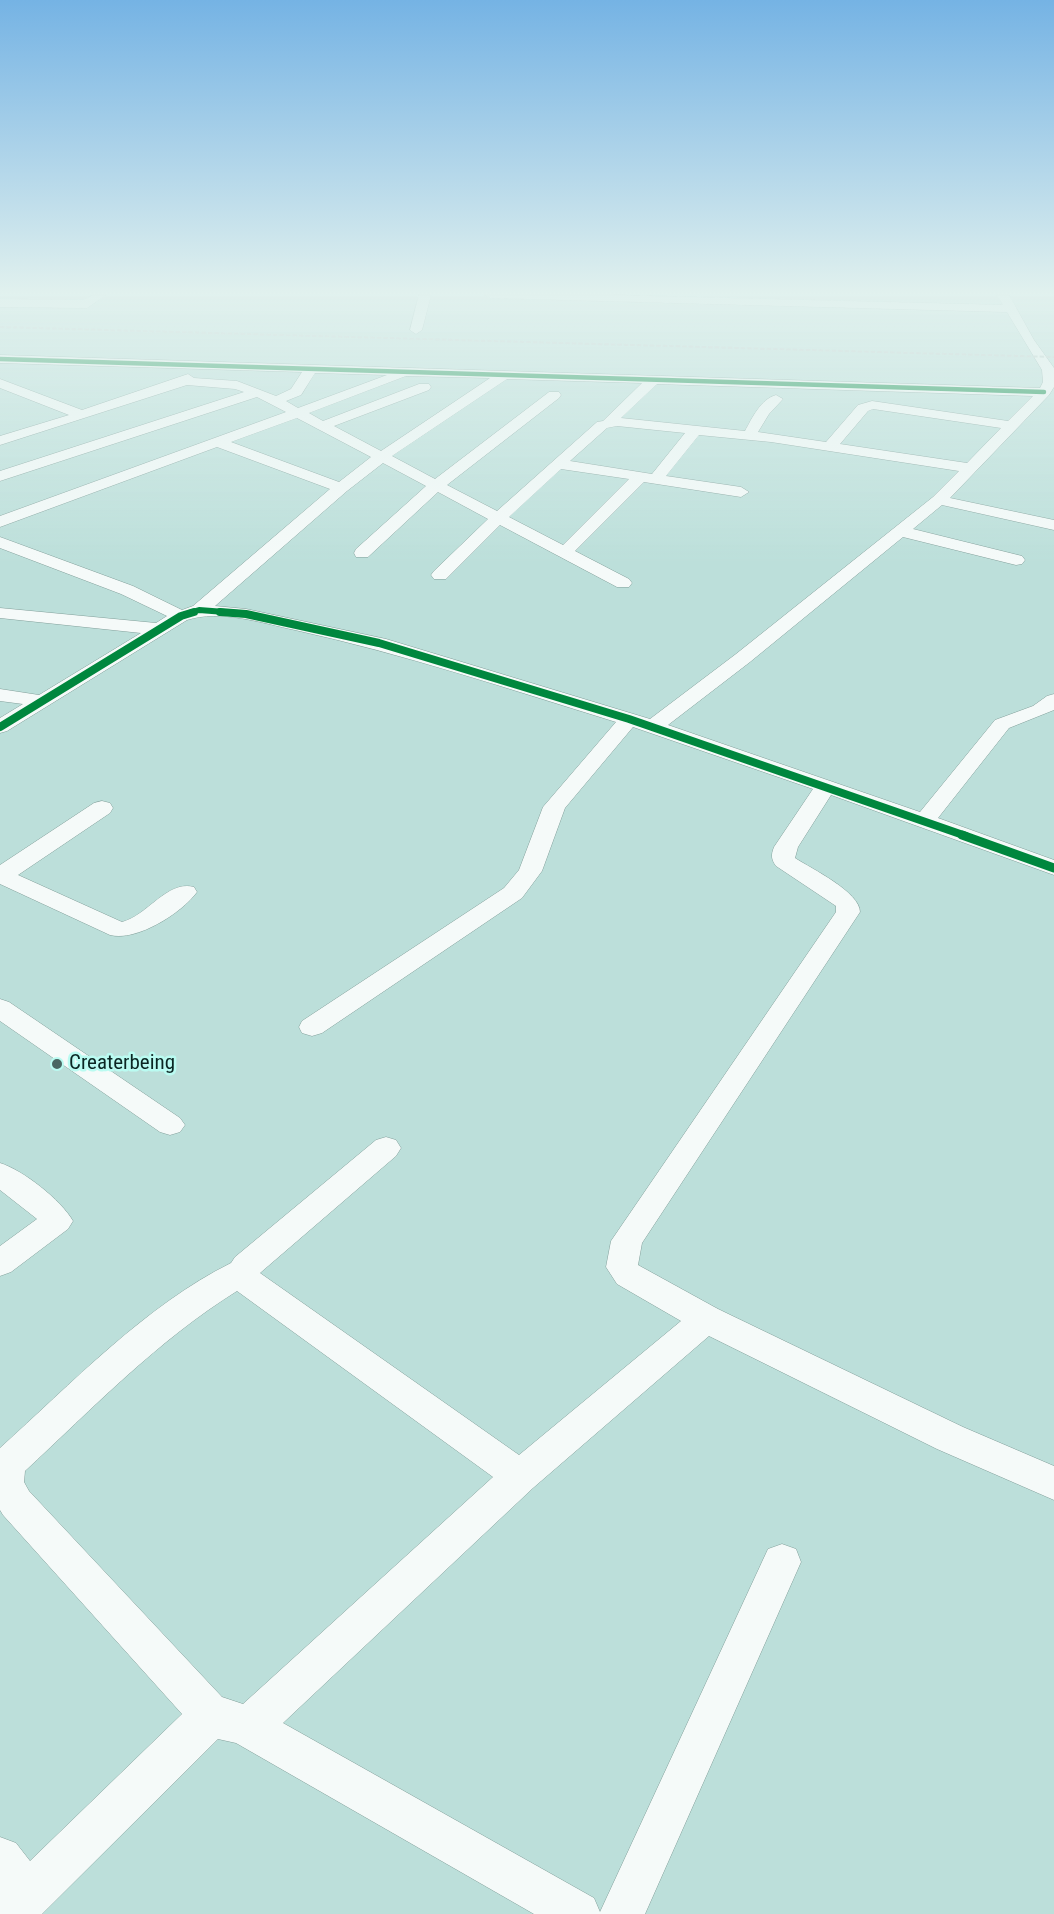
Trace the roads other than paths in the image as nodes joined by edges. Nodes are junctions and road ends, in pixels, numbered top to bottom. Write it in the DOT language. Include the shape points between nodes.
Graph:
graph roads {
  1 [pos="6,384"];
  2 [pos="176,384"];
  3 [pos="228,384"];
  4 [pos="301,384"];
  5 [pos="376,384"];
  6 [pos="491,384"];
  7 [pos="648,384"];
  8 [pos="814,384"];
  9 [pos="1049,384"];
  10 [pos="424,387"];
  11 [pos="258,392"];
  12 [pos="1044,392"];
  13 [pos="554,395"];
  14 [pos="776,399"];
  15 [pos="276,401"];
  16 [pos="299,414"];
  17 [pos="82,415"];
  18 [pos="609,422"];
  19 [pos="322,426"];
  20 [pos="1013,426"];
  21 [pos="695,430"];
  22 [pos="748,436"];
  23 [pos="4,437"];
  24 [pos="219,443"];
  25 [pos="829,447"];
  26 [pos="380,458"];
  27 [pos="558,464"];
  28 [pos="972,468"];
  29 [pos="0,476"];
  30 [pos="648,478"];
  31 [pos="437,485"];
  32 [pos="341,488"];
  33 [pos="741,492"];
  34 [pos="939,500"];
  35 [pos="498,518"];
  36 [pos="0,522"];
  37 [pos="1054,525"];
  38 [pos="900,531"];
  39 [pos="0,542"];
  40 [pos="565,552"];
  41 [pos="362,553"];
  42 [pos="1016,560"];
  43 [pos="440,575"];
  44 [pos="623,583"];
  45 [pos="0,613"];
  46 [pos="190,613"];
  47 [pos="159,629"];
  48 [pos="0,695"];
  49 [pos="1054,700"];
  50 [pos="40,701"];
  51 [pos="640,724"];
  52 [pos="0,727"];
  53 [pos="826,786"];
  54 [pos="102,808"];
  55 [pos="924,821"];
  56 [pos="1049,859"];
  57 [pos="0,876"];
  58 [pos="185,892"];
  59 [pos="0,1008"];
  60 [pos="312,1027"];
  61 [pos="170,1125"];
  62 [pos="387,1148"];
  63 [pos="0,1174"];
  64 [pos="0,1263"];
  65 [pos="241,1273"];
  66 [pos="706,1319"];
  67 [pos="520,1476"];
  68 [pos="1054,1483"];
  69 [pos="782,1562"];
  70 [pos="230,1722"];
  71 [pos="0,1859"];
  72 [pos="20,1904"];
  73 [pos="578,1914"];
  74 [pos="622,1914"];
  1 -- 17 [label="street"];
  2 -- 17 [label="street"];
  3 -- 11 [label="street"];
  4 -- 15 [label="street" via="296,392"];
  5 -- 16 [label="street"];
  6 -- 26 [label="street"];
  7 -- 18 [label="street"];
  8 -- 12 [label="street"];
  9 -- 12 [label="street"];
  10 -- 19 [label="street"];
  11 -- 15 [label="street"];
  11 -- 29 [label="street"];
  12 -- 20 [label="street"];
  13 -- 31 [label="street"];
  14 -- 22 [label="street"];
  15 -- 16 [label="street"];
  16 -- 19 [label="street"];
  16 -- 24 [label="street"];
  17 -- 23 [label="street"];
  18 -- 21 [label="street"];
  18 -- 27 [label="street"];
  19 -- 26 [label="street"];
  20 -- 25 [label="street" via="866,406"];
  20 -- 28 [label="street"];
  21 -- 22 [label="street"];
  21 -- 30 [label="street"];
  22 -- 25 [label="street"];
  24 -- 32 [label="street"];
  24 -- 36 [label="street"];
  25 -- 28 [label="street"];
  26 -- 31 [label="street"];
  26 -- 32 [label="street"];
  27 -- 30 [label="street"];
  27 -- 35 [label="street"];
  28 -- 34 [label="street"];
  30 -- 33 [label="street"];
  30 -- 40 [label="street"];
  31 -- 35 [label="street"];
  31 -- 41 [label="street"];
  32 -- 46 [label="street"];
  34 -- 37 [label="street"];
  34 -- 38 [label="street"];
  35 -- 40 [label="street"];
  35 -- 43 [label="street"];
  38 -- 42 [label="street"];
  38 -- 51 [label="street" via="743,658"];
  39 -- 46 [label="street"];
  40 -- 44 [label="street"];
  45 -- 47 [label="street"];
  46 -- 47 [label="street"];
  46 -- 51 [label="street" via="246,614 379,643"];
  47 -- 50 [label="street"];
  48 -- 50 [label="street"];
  49 -- 55 [label="street" via="1034,715 1002,724"];
  50 -- 52 [label="street"];
  51 -- 53 [label="street"];
  51 -- 60 [label="street" via="554,807 530,871 513,894"];
  53 -- 55 [label="street"];
  53 -- 66 [label="street" via="786,847 784,861 844,900 848,912 623,1252 622,1267 628,1275"];
  54 -- 57 [label="street"];
  55 -- 56 [label="street"];
  57 -- 58 [label="street" via="119,930 138,926"];
  59 -- 61 [label="street"];
  62 -- 65 [label="street"];
  63 -- 64 [label="street" via="57,1221"];
  65 -- 67 [label="street" via="243,1281"];
  65 -- 70 [label="street" via="188,1305 145,1339 4,1471 4,1484 16,1503"];
  66 -- 67 [label="street"];
  66 -- 68 [label="street" via="950,1438"];
  67 -- 70 [label="street"];
  69 -- 74 [label="street"];
  70 -- 72 [label="street" via="200,1726"];
  70 -- 73 [label="street"];
  71 -- 72 [label="street"];
}
